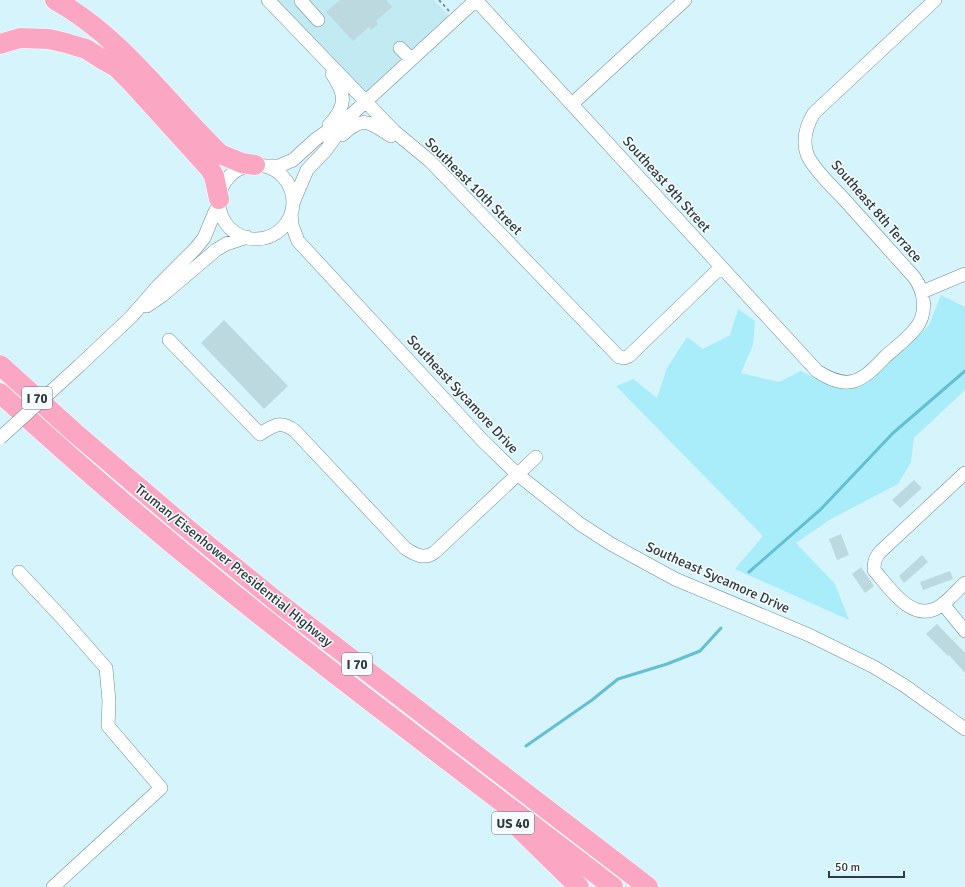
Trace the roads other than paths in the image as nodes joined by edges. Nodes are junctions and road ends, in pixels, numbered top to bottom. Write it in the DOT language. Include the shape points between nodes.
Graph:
graph roads {
  1 [pos="55,0"];
  2 [pos="268,0"];
  3 [pos="476,0"];
  4 [pos="685,0"];
  5 [pos="935,0"];
  6 [pos="301,1"];
  7 [pos="284,17"];
  8 [pos="318,20"];
  9 [pos="0,44"];
  10 [pos="312,46"];
  11 [pos="400,48"];
  12 [pos="411,60"];
  13 [pos="366,102"];
  14 [pos="572,104"];
  15 [pos="351,115"];
  16 [pos="316,139"];
  17 [pos="413,147"];
  18 [pos="326,150"];
  19 [pos="258,165"];
  20 [pos="219,202"];
  21 [pos="292,209"];
  22 [pos="247,238"];
  23 [pos="721,267"];
  24 [pos="965,274"];
  25 [pos="922,292"];
  26 [pos="923,310"];
  27 [pos="131,317"];
  28 [pos="169,340"];
  29 [pos="0,353"];
  30 [pos="0,365"];
  31 [pos="0,393"];
  32 [pos="0,402"];
  33 [pos="74,432"];
  34 [pos="0,438"];
  35 [pos="62,449"];
  36 [pos="536,457"];
  37 [pos="965,473"];
  38 [pos="517,474"];
  39 [pos="19,572"];
  40 [pos="965,583"];
  41 [pos="943,604"];
  42 [pos="965,631"];
  43 [pos="965,730"];
  44 [pos="447,760"];
  45 [pos="53,887"];
  46 [pos="579,887"];
  47 [pos="614,887"];
  48 [pos="648,887"];
  1 -- 19 [label="highway" via="119,48 220,154 242,163"];
  2 -- 7 [label="street, Southeast 10th Street"];
  3 -- 12 [label="street"];
  3 -- 14 [label="street, Southeast 9th Street"];
  4 -- 14 [label="street"];
  5 -- 25 [label="street, Southeast 8th Terrace" via="814,113 808,122 805,135 809,157 914,277"];
  6 -- 7 [label="street"];
  6 -- 8 [label="street"];
  7 -- 10 [label="street, Southeast 10th Street"];
  9 -- 20 [label="highway" via="20,38 66,42 86,49 116,67 210,169 214,176"];
  10 -- 13 [label="street, Southeast 10th Street"];
  10 -- 16 [label="street" via="343,93 337,117"];
  11 -- 12 [label="street"];
  12 -- 13 [label="street"];
  13 -- 15 [label="street"];
  13 -- 17 [label="street, Southeast 10th Street"];
  14 -- 23 [label="street, Southeast 9th Street"];
  15 -- 16 [label="street"];
  15 -- 18 [label="street"];
  16 -- 19 [label="street" via="287,163 280,166"];
  17 -- 18 [label="street" via="398,141 375,125 362,123 352,126"];
  17 -- 23 [label="street, Southeast 10th Street" via="430,161 616,355 624,358 629,356"];
  18 -- 21 [label="street" via="307,170"];
  19 -- 20 [label="street" via="246,166 231,175 221,190"];
  19 -- 21 [label="street" via="274,170 284,179 291,191"];
  20 -- 22 [label="street" via="226,223 235,232"];
  20 -- 27 [label="street" via="204,238"];
  21 -- 22 [label="street" via="288,220 277,232 263,238"];
  21 -- 38 [label="street, Southeast Sycamore Drive" via="292,225 298,241 483,441"];
  22 -- 27 [label="street" via="216,250 163,295"];
  23 -- 26 [label="street, Southeast 9th Street" via="817,371 840,382 855,381 865,376 915,330"];
  24 -- 25 [label="street"];
  25 -- 26 [label="street, Southeast 8th Terrace"];
  27 -- 34 [label="street, bridge"];
  28 -- 38 [label="street" via="260,434 276,424 288,426 295,432 405,548 417,556 431,556"];
  29 -- 33 [label="highway"];
  30 -- 33 [label="highway, Truman/Eisenhower Presidential Highway / I 70"];
  31 -- 35 [label="highway, Truman/Eisenhower Presidential Highway / I 70"];
  32 -- 35 [label="highway"];
  33 -- 48 [label="highway, Truman/Eisenhower Presidential Highway / I 70" via="276,601"];
  35 -- 44 [label="highway, Truman/Eisenhower Presidential Highway / I 70" via="223,586"];
  36 -- 38 [label="street"];
  37 -- 41 [label="street" via="880,552 874,564 874,570 903,602 914,609 929,610"];
  38 -- 43 [label="street, Southeast Sycamore Drive" via="580,524 642,562 707,593 842,650 905,686"];
  39 -- 45 [label="street" via="106,668 108,726 161,788"];
  40 -- 41 [label="street"];
  41 -- 42 [label="street"];
  44 -- 46 [label="highway, US 40"];
  44 -- 47 [label="highway, Truman/Eisenhower Presidential Highway / I 70"];
}
